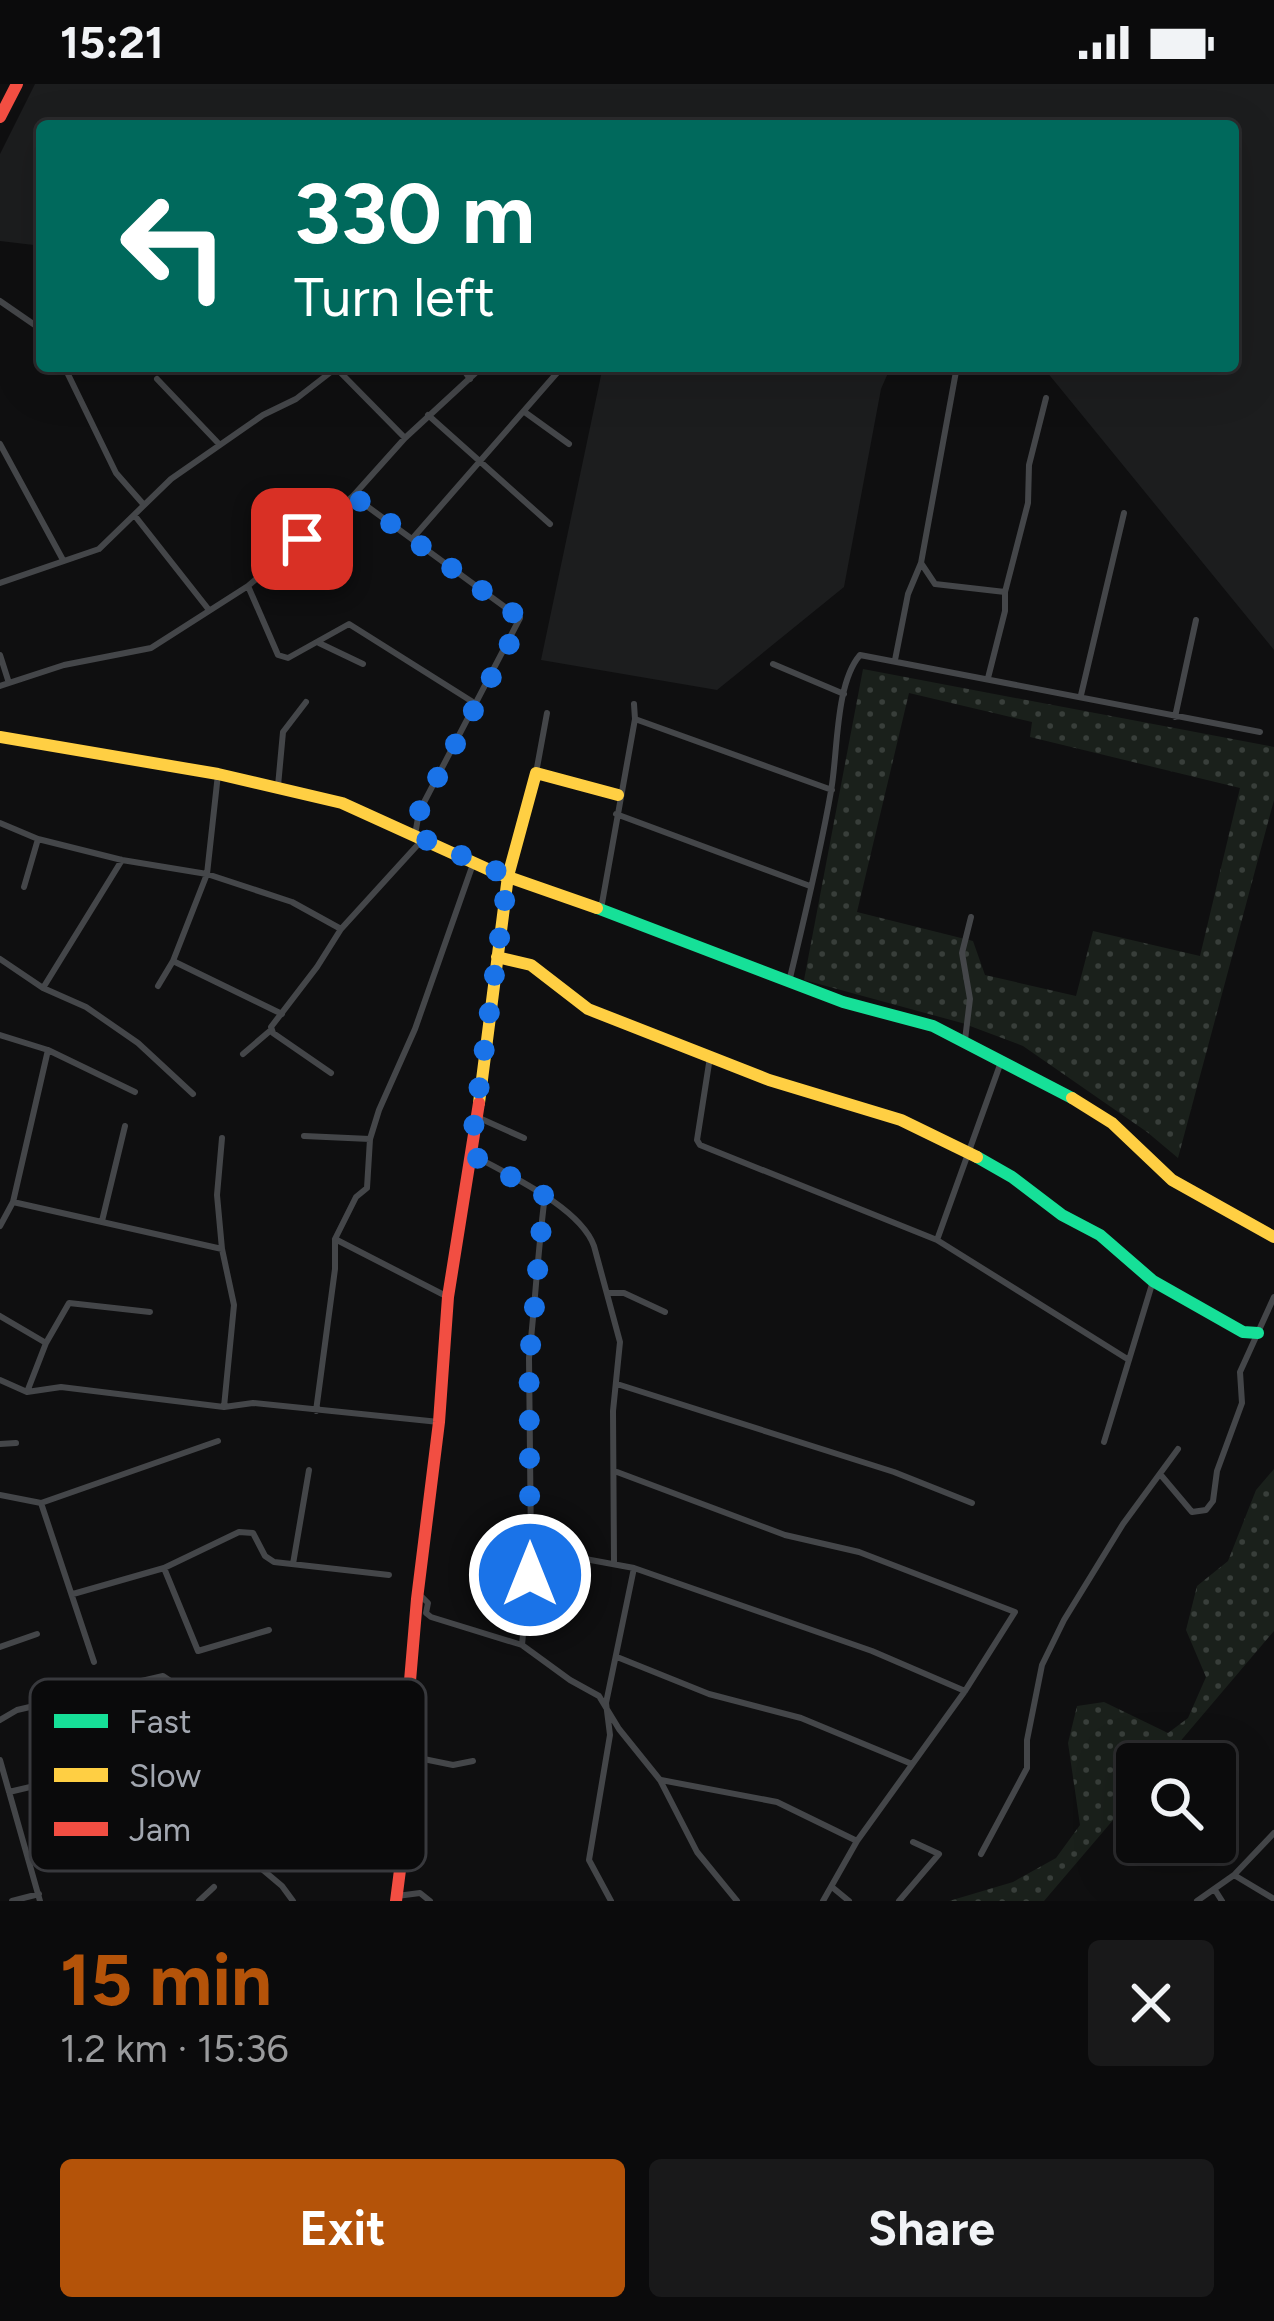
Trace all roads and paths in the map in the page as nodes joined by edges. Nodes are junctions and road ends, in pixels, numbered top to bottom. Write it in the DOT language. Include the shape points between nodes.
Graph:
graph roads {
  1 [pos="17,84"];
  2 [pos="0,117"];
  3 [pos="0,302"];
  4 [pos="36,326"];
  5 [pos="67,372"];
  6 [pos="331,372"];
  7 [pos="340,372"];
  8 [pos="465,372"];
  9 [pos="477,372"];
  10 [pos="558,372"];
  11 [pos="956,372"];
  12 [pos="157,379"];
  13 [pos="470,379"];
  14 [pos="1046,398"];
  15 [pos="526,413"];
  16 [pos="428,415"];
  17 [pos="404,438"];
  18 [pos="0,444"];
  19 [pos="219,444"];
  20 [pos="569,444"];
  21 [pos="481,463"];
  22 [pos="353,496"];
  23 [pos="144,505"];
  24 [pos="1124,513"];
  25 [pos="135,516"];
  26 [pos="550,524"];
  27 [pos="412,539"];
  28 [pos="63,560"];
  29 [pos="921,563"];
  30 [pos="0,583"];
  31 [pos="248,586"];
  32 [pos="1005,592"];
  33 [pos="209,610"];
  34 [pos="1196,620"];
  35 [pos="319,643"];
  36 [pos="0,655"];
  37 [pos="895,660"];
  38 [pos="363,664"];
  39 [pos="773,664"];
  40 [pos="988,679"];
  41 [pos="9,682"];
  42 [pos="0,686"];
  43 [pos="844,694"];
  44 [pos="1081,695"];
  45 [pos="306,702"];
  46 [pos="476,704"];
  47 [pos="634,704"];
  48 [pos="547,713"];
  49 [pos="1175,717"];
  50 [pos="635,718"];
  51 [pos="1260,732"];
  52 [pos="0,737"];
  53 [pos="536,773"];
  54 [pos="218,774"];
  55 [pos="278,786"];
  56 [pos="832,790"];
  57 [pos="618,795"];
  58 [pos="616,814"];
  59 [pos="0,823"];
  60 [pos="419,837"];
  61 [pos="38,839"];
  62 [pos="122,860"];
  63 [pos="474,861"];
  64 [pos="207,874"];
  65 [pos="508,876"];
  66 [pos="25,886"];
  67 [pos="811,886"];
  68 [pos="601,909"];
  69 [pos="971,917"];
  70 [pos="341,929"];
  71 [pos="496,957"];
  72 [pos="0,959"];
  73 [pos="173,961"];
  74 [pos="789,982"];
  75 [pos="158,986"];
  76 [pos="44,988"];
  77 [pos="282,1014"];
  78 [pos="271,1030"];
  79 [pos="0,1035"];
  80 [pos="965,1040"];
  81 [pos="48,1050"];
  82 [pos="243,1054"];
  83 [pos="710,1057"];
  84 [pos="1003,1058"];
  85 [pos="331,1073"];
  86 [pos="134,1092"];
  87 [pos="194,1094"];
  88 [pos="477,1117"];
  89 [pos="125,1126"];
  90 [pos="304,1136"];
  91 [pos="222,1138"];
  92 [pos="524,1138"];
  93 [pos="370,1139"];
  94 [pos="968,1152"];
  95 [pos="470,1154"];
  96 [pos="545,1196"];
  97 [pos="13,1202"];
  98 [pos="102,1222"];
  99 [pos="0,1226"];
  100 [pos="1274,1237"];
  101 [pos="335,1239"];
  102 [pos="937,1240"];
  103 [pos="222,1250"];
  104 [pos="1153,1281"];
  105 [pos="609,1293"];
  106 [pos="448,1297"];
  107 [pos="1274,1297"];
  108 [pos="150,1312"];
  109 [pos="665,1312"];
  110 [pos="0,1316"];
  111 [pos="1258,1333"];
  112 [pos="46,1343"];
  113 [pos="1129,1360"];
  114 [pos="0,1380"];
  115 [pos="617,1384"];
  116 [pos="27,1392"];
  117 [pos="224,1407"];
  118 [pos="316,1411"];
  119 [pos="439,1422"];
  120 [pos="218,1441"];
  121 [pos="1104,1442"];
  122 [pos="16,1443"];
  123 [pos="0,1444"];
  124 [pos="1178,1449"];
  125 [pos="309,1470"];
  126 [pos="616,1472"];
  127 [pos="1160,1474"];
  128 [pos="0,1495"];
  129 [pos="41,1503"];
  130 [pos="972,1503"];
  131 [pos="531,1549"];
  132 [pos="614,1562"];
  133 [pos="293,1564"];
  134 [pos="164,1568"];
  135 [pos="634,1568"];
  136 [pos="389,1575"];
  137 [pos="74,1594"];
  138 [pos="417,1599"];
  139 [pos="269,1630"];
  140 [pos="37,1634"];
  141 [pos="522,1645"];
  142 [pos="0,1647"];
  143 [pos="617,1657"];
  144 [pos="94,1662"];
  145 [pos="410,1679"];
  146 [pos="965,1691"];
  147 [pos="607,1703"];
  148 [pos="30,1707"];
  149 [pos="0,1720"];
  150 [pos="426,1759"];
  151 [pos="0,1760"];
  152 [pos="473,1761"];
  153 [pos="912,1764"];
  154 [pos="660,1780"];
  155 [pos="30,1787"];
  156 [pos="10,1792"];
  157 [pos="1274,1833"];
  158 [pos="857,1840"];
  159 [pos="913,1842"];
  160 [pos="981,1855"];
  161 [pos="30,1865"];
  162 [pos="262,1871"];
  163 [pos="1234,1875"];
  164 [pos="214,1887"];
  165 [pos="832,1887"];
  166 [pos="1214,1890"];
  167 [pos="39,1898"];
  168 [pos="397,1899"];
  169 [pos="1274,1899"];
  170 [pos="12,1901"];
  171 [pos="200,1901"];
  172 [pos="293,1901"];
  173 [pos="430,1901"];
  174 [pos="611,1901"];
  175 [pos="736,1901"];
  176 [pos="823,1901"];
  177 [pos="849,1901"];
  178 [pos="899,1901"];
  179 [pos="1198,1901"];
  180 [pos="1222,1901"];
  1 -- 2 [label="street"];
  3 -- 4 [label="street"];
  5 -- 23 [label="street" via="116,472"];
  6 -- 19 [label="street"];
  7 -- 17 [label="street"];
  8 -- 13 [label="street"];
  9 -- 13 [label="street"];
  10 -- 15 [label="street"];
  11 -- 29 [label="street"];
  12 -- 19 [label="street"];
  13 -- 16 [label="street"];
  14 -- 32 [label="street"];
  15 -- 20 [label="street"];
  15 -- 21 [label="street"];
  16 -- 17 [label="street"];
  16 -- 21 [label="street"];
  17 -- 22 [label="street"];
  18 -- 28 [label="street"];
  19 -- 23 [label="street"];
  21 -- 26 [label="street"];
  21 -- 27 [label="street"];
  22 -- 27 [label="street"];
  22 -- 31 [label="street"];
  23 -- 25 [label="street"];
  24 -- 44 [label="street"];
  25 -- 28 [label="street" via="99,549"];
  25 -- 33 [label="street"];
  27 -- 46 [label="street" via="520,618"];
  28 -- 30 [label="street"];
  29 -- 32 [label="street" via="935,584"];
  29 -- 37 [label="street"];
  31 -- 33 [label="street"];
  31 -- 35 [label="street" via="278,655"];
  32 -- 40 [label="street"];
  33 -- 41 [label="street" via="144,651"];
  34 -- 49 [label="street"];
  35 -- 38 [label="street"];
  35 -- 46 [label="street" via="355,626"];
  36 -- 41 [label="street"];
  37 -- 40 [label="street"];
  37 -- 43 [label="street" via="860,655"];
  39 -- 43 [label="street"];
  40 -- 44 [label="street"];
  41 -- 42 [label="street"];
  43 -- 56 [label="street"];
  44 -- 49 [label="street"];
  45 -- 55 [label="street" via="283,732"];
  46 -- 60 [label="street" via="419,812"];
  47 -- 50 [label="street"];
  48 -- 53 [label="street"];
  49 -- 51 [label="street"];
  50 -- 56 [label="street"];
  50 -- 57 [label="street"];
  52 -- 54 [label="street"];
  53 -- 57 [label="street"];
  53 -- 65 [label="street"];
  54 -- 55 [label="street"];
  54 -- 64 [label="street"];
  55 -- 60 [label="street"];
  56 -- 67 [label="street"];
  57 -- 58 [label="street"];
  58 -- 67 [label="street"];
  58 -- 68 [label="street"];
  59 -- 61 [label="street"];
  60 -- 63 [label="street"];
  60 -- 70 [label="street"];
  61 -- 62 [label="street"];
  61 -- 66 [label="street"];
  62 -- 64 [label="street"];
  62 -- 76 [label="street"];
  63 -- 65 [label="street"];
  63 -- 93 [label="street"];
  64 -- 70 [label="street" via="292,902"];
  64 -- 73 [label="street"];
  65 -- 68 [label="street"];
  65 -- 71 [label="street"];
  67 -- 74 [label="street"];
  68 -- 74 [label="street"];
  69 -- 80 [label="street" via="962,953 970,999"];
  70 -- 77 [label="street"];
  71 -- 83 [label="street" via="531,965 588,1009"];
  71 -- 88 [label="street"];
  72 -- 76 [label="street"];
  73 -- 75 [label="street"];
  73 -- 77 [label="street"];
  74 -- 80 [label="street"];
  76 -- 87 [label="street" via="121,1031"];
  77 -- 78 [label="street"];
  78 -- 82 [label="street"];
  78 -- 85 [label="street"];
  79 -- 81 [label="street"];
  80 -- 84 [label="street"];
  81 -- 86 [label="street"];
  81 -- 97 [label="street"];
  83 -- 94 [label="street" via="902,1120"];
  83 -- 102 [label="street" via="700,1145"];
  84 -- 94 [label="street"];
  84 -- 100 [label="street" via="1112,1124 1172,1180"];
  88 -- 92 [label="street"];
  88 -- 95 [label="street"];
  89 -- 98 [label="street"];
  90 -- 93 [label="street"];
  91 -- 103 [label="street"];
  93 -- 101 [label="street" via="367,1188"];
  94 -- 102 [label="street"];
  94 -- 104 [label="street" via="1100,1235"];
  95 -- 96 [label="street"];
  95 -- 106 [label="street"];
  96 -- 105 [label="street" via="590,1235"];
  96 -- 131 [label="street" via="529,1358"];
  97 -- 98 [label="street"];
  97 -- 99 [label="street"];
  98 -- 103 [label="street"];
  101 -- 106 [label="street"];
  101 -- 118 [label="street"];
  102 -- 113 [label="street"];
  103 -- 117 [label="street" via="234,1316"];
  104 -- 111 [label="street"];
  104 -- 113 [label="street"];
  105 -- 109 [label="street"];
  105 -- 115 [label="street" via="620,1342"];
  106 -- 119 [label="street"];
  107 -- 111 [label="street"];
  108 -- 112 [label="street" via="70,1303"];
  110 -- 112 [label="street"];
  111 -- 127 [label="street" via="1240,1372 1242,1403 1213,1501 1192,1512"];
  112 -- 116 [label="street"];
  113 -- 121 [label="street"];
  114 -- 116 [label="street"];
  115 -- 126 [label="street"];
  115 -- 130 [label="street"];
  116 -- 117 [label="street" via="61,1387"];
  117 -- 118 [label="street"];
  118 -- 119 [label="street"];
  119 -- 138 [label="street"];
  120 -- 129 [label="street"];
  122 -- 123 [label="street"];
  124 -- 127 [label="street"];
  125 -- 133 [label="street"];
  126 -- 132 [label="street"];
  126 -- 146 [label="street" via="1015,1612"];
  127 -- 160 [label="street" via="1081,1589 1042,1665 1027,1768"];
  128 -- 129 [label="street"];
  129 -- 137 [label="street"];
  131 -- 132 [label="street"];
  131 -- 141 [label="street"];
  132 -- 135 [label="street"];
  133 -- 134 [label="street" via="269,1559 246,1532"];
  133 -- 136 [label="street"];
  134 -- 137 [label="street"];
  134 -- 139 [label="street" via="198,1651"];
  135 -- 143 [label="street"];
  135 -- 146 [label="street"];
  137 -- 144 [label="street"];
  138 -- 141 [label="street" via="428,1603 431,1617"];
  138 -- 145 [label="street"];
  140 -- 142 [label="street"];
  141 -- 147 [label="street"];
  143 -- 147 [label="street"];
  143 -- 153 [label="street"];
  146 -- 153 [label="street"];
  147 -- 154 [label="street"];
  147 -- 174 [label="street" via="610,1735 589,1860"];
  148 -- 149 [label="street"];
  150 -- 152 [label="street"];
  151 -- 156 [label="street"];
  153 -- 158 [label="street"];
  154 -- 158 [label="street" via="777,1802"];
  154 -- 175 [label="street" via="691,1842"];
  155 -- 156 [label="street"];
  156 -- 161 [label="street"];
  157 -- 163 [label="street"];
  158 -- 165 [label="street"];
  159 -- 178 [label="street" via="939,1854"];
  162 -- 172 [label="street"];
  163 -- 166 [label="street"];
  163 -- 169 [label="street"];
  164 -- 171 [label="street"];
  165 -- 176 [label="street"];
  165 -- 177 [label="street"];
  166 -- 179 [label="street"];
  166 -- 180 [label="street"];
  167 -- 170 [label="street"];
  168 -- 173 [label="street" via="420,1893"];
}
